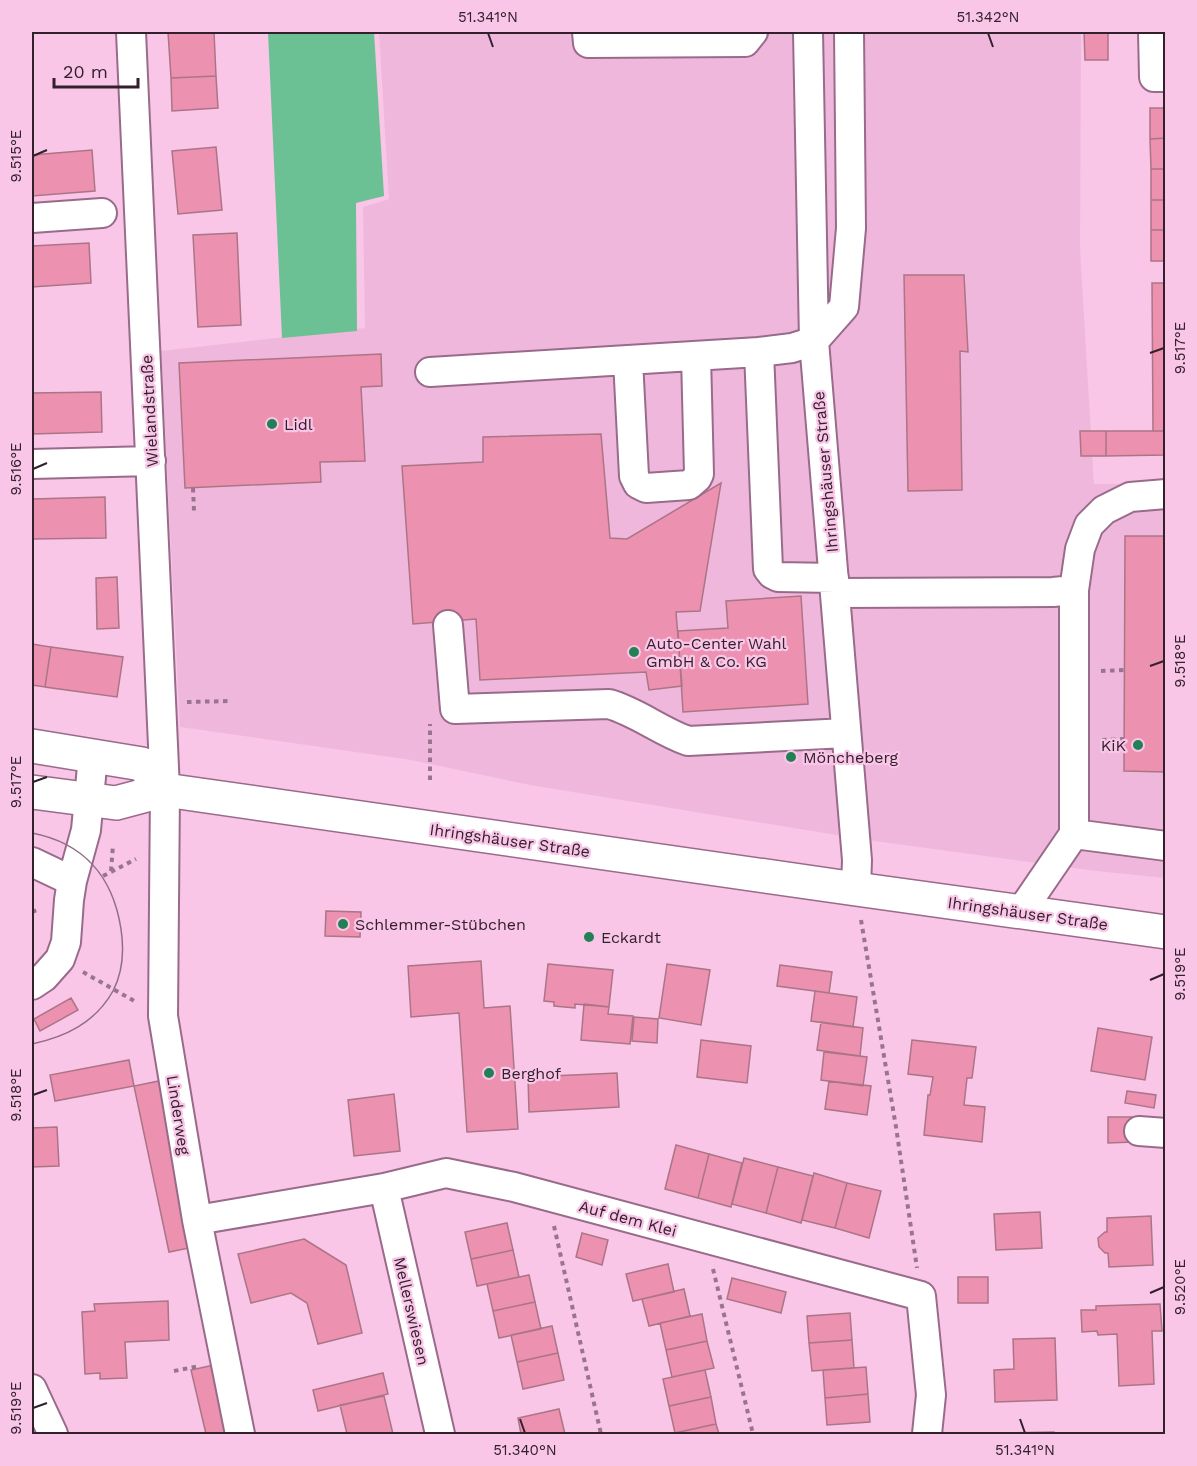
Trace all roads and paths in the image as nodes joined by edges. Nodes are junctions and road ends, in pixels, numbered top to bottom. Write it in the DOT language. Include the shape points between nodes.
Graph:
graph roads {
  1 [pos="131,32"];
  2 [pos="587,32"];
  3 [pos="753,32"];
  4 [pos="808,32"];
  5 [pos="849,32"];
  6 [pos="1153,32"];
  7 [pos="1166,77"];
  8 [pos="102,213"];
  9 [pos="32,218"];
  10 [pos="814,341"];
  11 [pos="759,352"];
  12 [pos="696,356"];
  13 [pos="628,360"];
  14 [pos="430,372"];
  15 [pos="151,461"];
  16 [pos="32,464"];
  17 [pos="194,488"];
  18 [pos="1166,494"];
  19 [pos="194,511"];
  20 [pos="834,585"];
  21 [pos="1074,590"];
  22 [pos="448,625"];
  23 [pos="232,701"];
  24 [pos="161,702"];
  25 [pos="430,720"];
  26 [pos="846,733"];
  27 [pos="32,746"];
  28 [pos="93,756"];
  29 [pos="430,780"];
  30 [pos="165,790"];
  31 [pos="32,792"];
  32 [pos="90,799"];
  33 [pos="1074,834"];
  34 [pos="165,844"];
  35 [pos="1166,846"];
  36 [pos="32,862"];
  37 [pos="85,881"];
  38 [pos="856,889"];
  39 [pos="1020,912"];
  40 [pos="1166,932"];
  41 [pos="80,970"];
  42 [pos="32,985"];
  43 [pos="163,1016"];
  44 [pos="384,1188"];
  45 [pos="547,1196"];
  46 [pos="196,1220"];
  47 [pos="705,1238"];
  48 [pos="921,1296"];
  49 [pos="32,1389"];
  50 [pos="53,1434"];
  51 [pos="240,1434"];
  52 [pos="440,1434"];
  53 [pos="601,1434"];
  54 [pos="753,1434"];
  55 [pos="927,1434"];
  1 -- 15 [label="street, Wielandstraße"];
  2 -- 3 [label="street" via="588,43 746,42"];
  4 -- 10 [label="street, Ihringshäuser Straße"];
  5 -- 10 [label="street" via="851,228 844,307"];
  6 -- 7 [label="street" via="1154,77"];
  8 -- 9 [label="street"];
  10 -- 11 [label="street"];
  10 -- 20 [label="street, Ihringshäuser Straße"];
  11 -- 12 [label="street"];
  11 -- 20 [label="street" via="768,569 778,578"];
  12 -- 13 [label="street"];
  12 -- 13 [label="street" via="699,474 689,484 646,488 634,476"];
  13 -- 14 [label="street"];
  15 -- 16 [label="street"];
  15 -- 24 [label="street, Wielandstraße"];
  17 -- 19 [label="path"];
  18 -- 21 [label="street" via="1130,496 1104,510 1089,525 1080,549"];
  20 -- 21 [label="street"];
  20 -- 26 [label="street, Ihringshäuser Straße"];
  21 -- 33 [label="street"];
  22 -- 26 [label="street" via="455,709 609,704 688,741"];
  23 -- 24 [label="path"];
  24 -- 30 [label="street, Wielandstraße"];
  25 -- 29 [label="path"];
  26 -- 38 [label="street, Ihringshäuser Straße"];
  27 -- 28 [label="main road"];
  28 -- 30 [label="main road" via="142,764"];
  28 -- 32 [label="street"];
  30 -- 32 [label="main road, Ihringshäuser Straße" via="116,803"];
  30 -- 34 [label="street, Linderweg"];
  30 -- 38 [label="main road, Ihringshäuser Straße"];
  31 -- 32 [label="main road, Ihringshäuser Straße"];
  32 -- 37 [label="street"];
  33 -- 35 [label="street"];
  33 -- 39 [label="street"];
  34 -- 37 [label="path"];
  34 -- 43 [label="street, Linderweg"];
  36 -- 37 [label="street"];
  37 -- 42 [label="street" via="69,900 66,942 60,959"];
  38 -- 39 [label="main road, Ihringshäuser Straße"];
  38 -- 48 [label="path"];
  39 -- 40 [label="main road, Ihringshäuser Straße"];
  41 -- 43 [label="path"];
  43 -- 46 [label="street, Linderweg"];
  44 -- 45 [label="street, Auf dem Klei" via="446,1173"];
  44 -- 46 [label="street, Auf dem Klei"];
  44 -- 52 [label="street, Mellerswiesen"];
  45 -- 47 [label="street, Auf dem Klei"];
  45 -- 53 [label="path"];
  46 -- 51 [label="street, Linderweg"];
  47 -- 48 [label="street, Auf dem Klei"];
  47 -- 54 [label="path"];
  48 -- 55 [label="street" via="931,1395"];
  49 -- 50 [label="street"];
}
